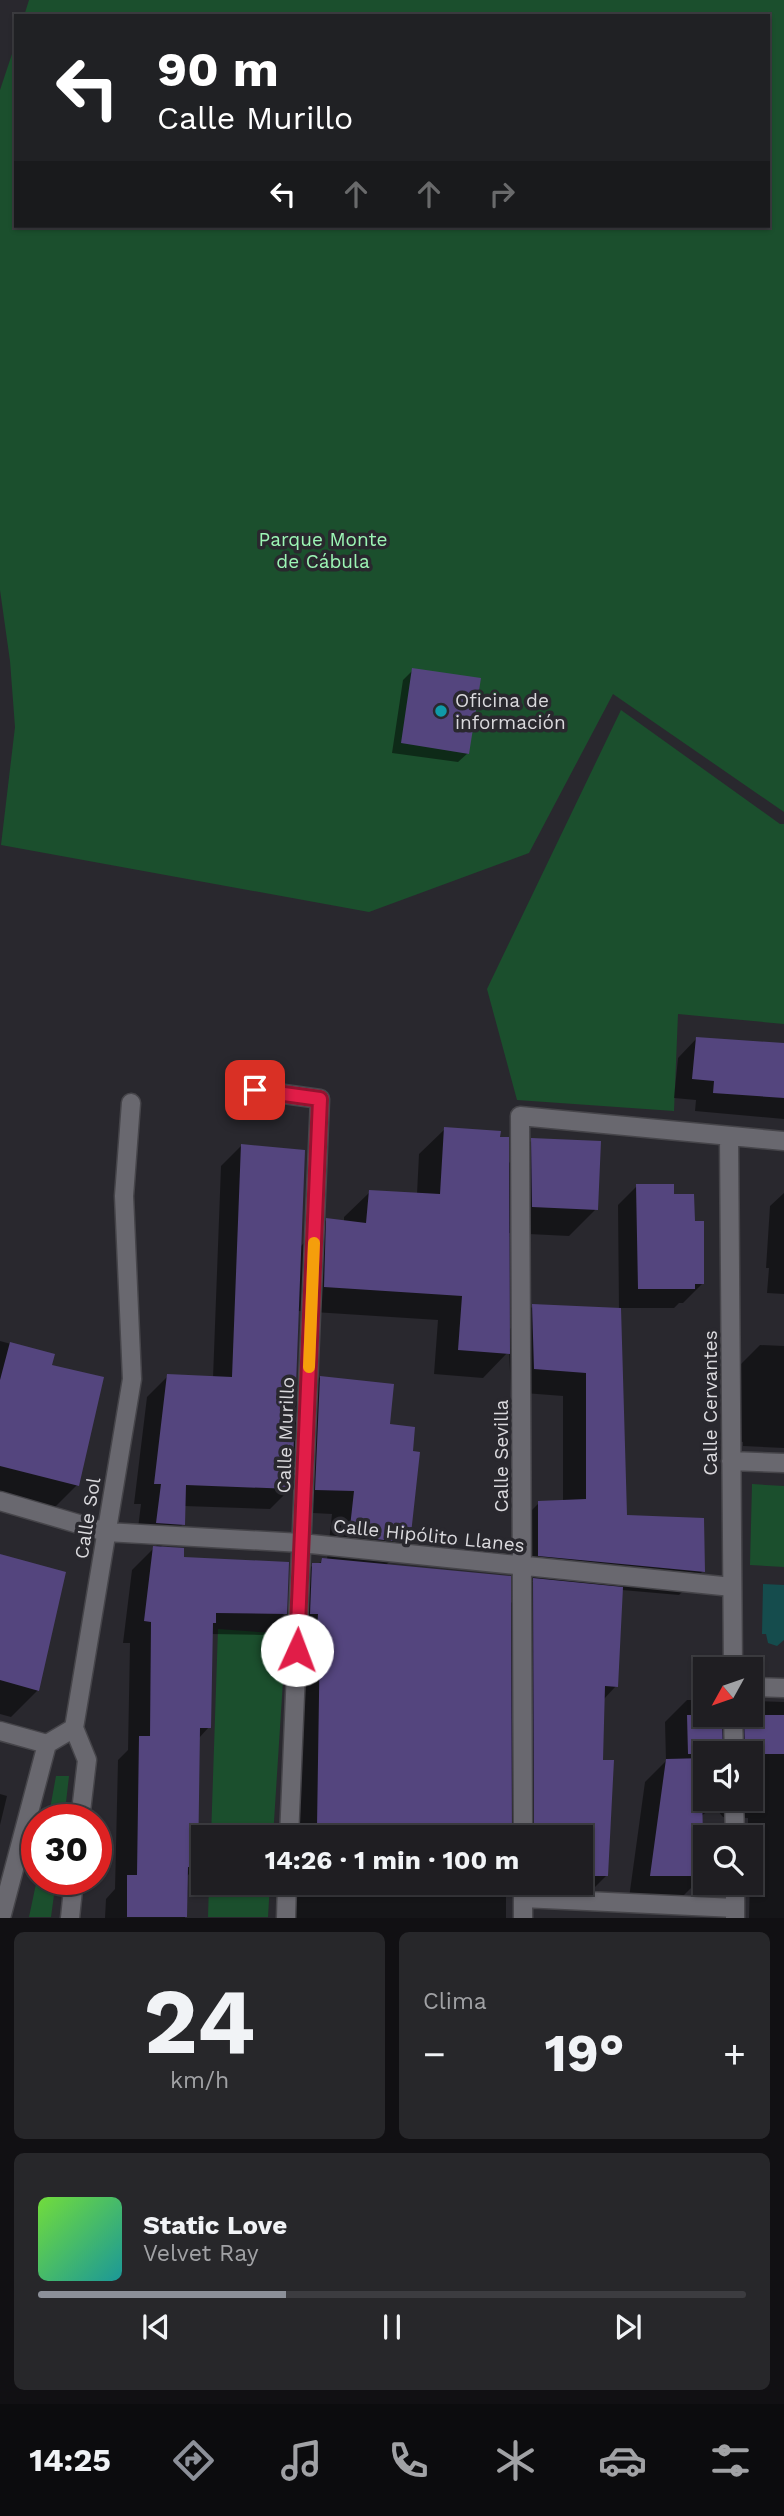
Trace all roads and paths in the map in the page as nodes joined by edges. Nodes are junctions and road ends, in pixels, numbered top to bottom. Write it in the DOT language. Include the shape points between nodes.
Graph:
graph roads {
  1 [pos="255,1090"];
  2 [pos="131,1103"];
  3 [pos="729,1136"];
  4 [pos="784,1141"];
  5 [pos="731,1461"];
  6 [pos="784,1463"];
  7 [pos="0,1501"];
  8 [pos="106,1532"];
  9 [pos="301,1543"];
  10 [pos="523,1565"];
  11 [pos="732,1587"];
  12 [pos="733,1657"];
  13 [pos="763,1687"];
  14 [pos="784,1688"];
  15 [pos="74,1728"];
  16 [pos="0,1731"];
  17 [pos="47,1744"];
  18 [pos="82,1804"];
  19 [pos="290,1825"];
  20 [pos="523,1825"];
  21 [pos="72,1895"];
  22 [pos="287,1895"];
  23 [pos="523,1895"];
  24 [pos="562,1895"];
  25 [pos="735,1895"];
  26 [pos="735,1913"];
  27 [pos="1,1917"];
  28 [pos="70,1917"];
  29 [pos="286,1917"];
  30 [pos="523,1917"];
  1 -- 9 [label="street, Calle Murillo" via="320,1099"];
  2 -- 8 [label="street, Calle Sol" via="124,1196 132,1379"];
  3 -- 4 [label="street"];
  3 -- 5 [label="street, Calle Cervantes"];
  3 -- 10 [label="street, Calle Sevilla" via="520,1116"];
  5 -- 6 [label="street"];
  5 -- 11 [label="street, Calle Cervantes"];
  7 -- 8 [label="street, Calle Hipólito Llanes"];
  8 -- 9 [label="street, Calle Hipólito Llanes"];
  8 -- 15 [label="street, Calle Sol"];
  9 -- 10 [label="street, Calle Hipólito Llanes"];
  9 -- 19 [label="street, Calle Murillo"];
  10 -- 11 [label="street, Calle Hipólito Llanes"];
  10 -- 20 [label="street, Calle Sevilla"];
  11 -- 12 [label="street, Calle Cervantes"];
  13 -- 14 [label="street"];
  15 -- 17 [label="street"];
  15 -- 18 [label="street" via="87,1760"];
  16 -- 17 [label="street"];
  17 -- 27 [label="street"];
  21 -- 28 [label="street"];
  22 -- 29 [label="street"];
  23 -- 30 [label="street"];
  24 -- 26 [label="street"];
  25 -- 26 [label="street"];
}
